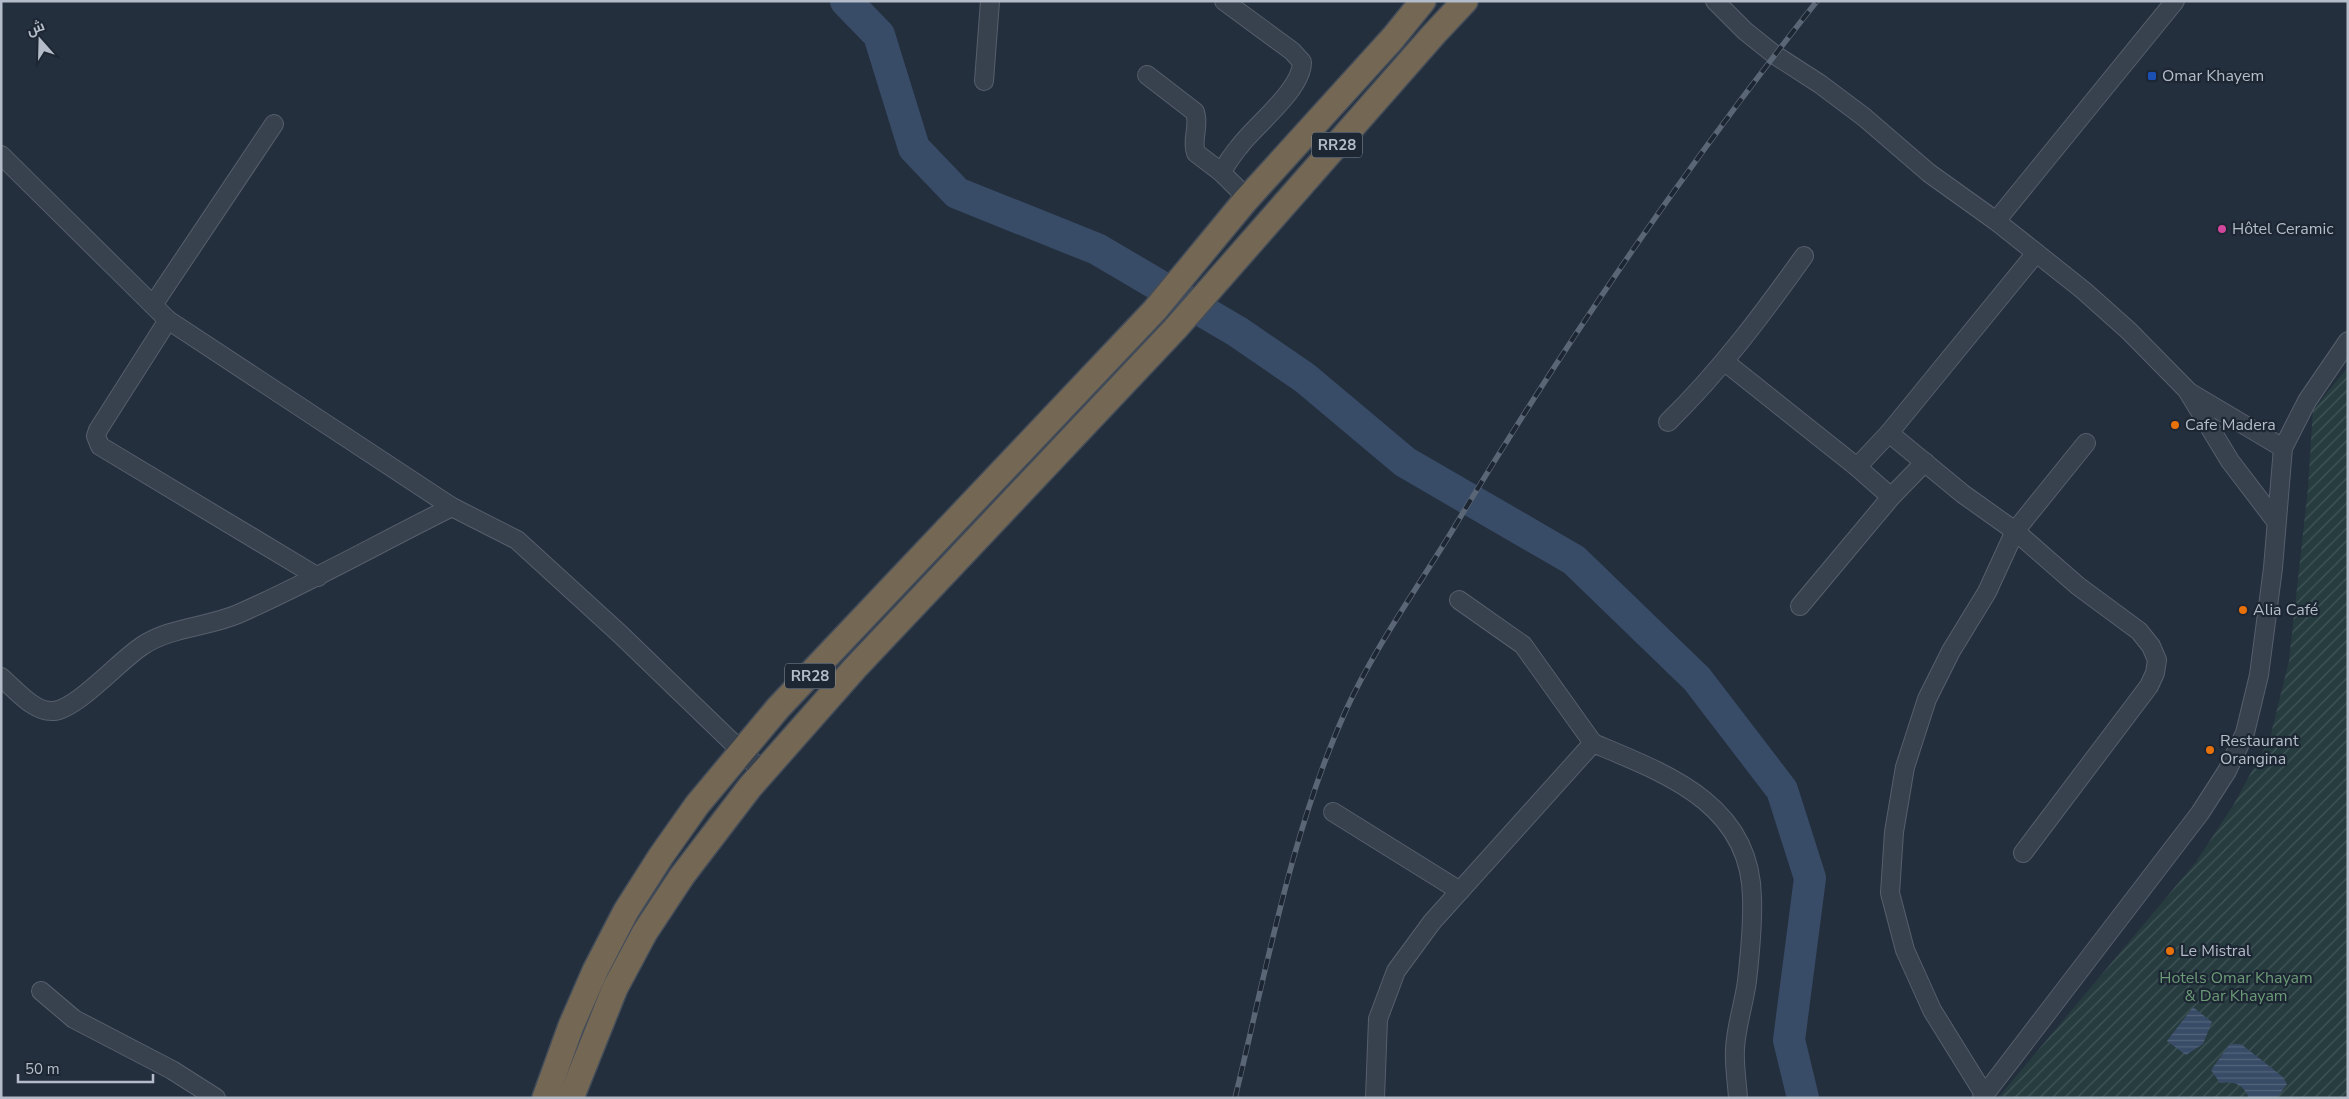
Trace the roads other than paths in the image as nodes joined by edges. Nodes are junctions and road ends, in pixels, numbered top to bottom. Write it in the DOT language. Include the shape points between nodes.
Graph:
graph roads {
  1 [pos="990,1"];
  2 [pos="1224,1"];
  3 [pos="1423,1"];
  4 [pos="1465,1"];
  5 [pos="1715,1"];
  6 [pos="2175,1"];
  7 [pos="1147,75"];
  8 [pos="984,81"];
  9 [pos="274,124"];
  10 [pos="1,155"];
  11 [pos="1221,172"];
  12 [pos="1245,201"];
  13 [pos="1996,221"];
  14 [pos="2036,253"];
  15 [pos="1804,256"];
  16 [pos="153,305"];
  17 [pos="168,320"];
  18 [pos="2348,341"];
  19 [pos="1725,362"];
  20 [pos="2187,390"];
  21 [pos="1668,422"];
  22 [pos="1889,433"];
  23 [pos="2086,443"];
  24 [pos="2283,448"];
  25 [pos="1925,462"];
  26 [pos="1857,467"];
  27 [pos="1891,497"];
  28 [pos="452,507"];
  29 [pos="2276,520"];
  30 [pos="2015,531"];
  31 [pos="318,577"];
  32 [pos="1459,600"];
  33 [pos="1800,606"];
  34 [pos="1,677"];
  35 [pos="1593,743"];
  36 [pos="741,752"];
  37 [pos="763,772"];
  38 [pos="1333,812"];
  39 [pos="2023,853"];
  40 [pos="1460,891"];
  41 [pos="41,991"];
  42 [pos="1983,1096"];
  43 [pos="216,1098"];
  44 [pos="545,1098"];
  45 [pos="572,1098"];
  46 [pos="1375,1098"];
  47 [pos="1738,1098"];
  1 -- 8 [label="street"];
  2 -- 11 [label="street" via="1292,51 1302,64 1292,86"];
  3 -- 12 [label="highway, RR28"];
  4 -- 37 [label="highway, RR28" via="1174,330 855,668"];
  5 -- 13 [label="street" via="1775,55 1864,117 1928,173"];
  6 -- 13 [label="street"];
  7 -- 11 [label="street" via="1194,112 1198,121 1194,140 1196,154"];
  9 -- 16 [label="street"];
  10 -- 16 [label="street"];
  11 -- 12 [label="street"];
  12 -- 36 [label="highway, RR28" via="1155,310 778,708"];
  13 -- 14 [label="street"];
  14 -- 20 [label="street" via="2084,290"];
  14 -- 22 [label="street"];
  15 -- 19 [label="street"];
  16 -- 17 [label="street"];
  17 -- 28 [label="street"];
  17 -- 31 [label="street" via="98,430 96,436 100,446"];
  18 -- 24 [label="street" via="2307,401"];
  19 -- 21 [label="street"];
  19 -- 26 [label="street"];
  20 -- 24 [label="street"];
  20 -- 29 [label="street" via="2230,461"];
  22 -- 25 [label="street"];
  22 -- 26 [label="street"];
  23 -- 30 [label="street"];
  24 -- 29 [label="street"];
  25 -- 27 [label="street"];
  25 -- 30 [label="street"];
  26 -- 27 [label="street"];
  27 -- 33 [label="street"];
  28 -- 31 [label="street"];
  28 -- 36 [label="street" via="518,540"];
  29 -- 42 [label="street" via="2260,675 2245,733 2227,771 2200,813"];
  30 -- 39 [label="street" via="2078,586 2139,632 2152,646 2157,660 2149,686"];
  30 -- 42 [label="street" via="1996,575 1927,699 1905,767 1894,832 1890,893 1905,950 1932,1010"];
  31 -- 34 [label="street" via="236,615 184,629 143,645 61,710 40,709"];
  32 -- 35 [label="street" via="1523,644"];
  35 -- 40 [label="street"];
  35 -- 47 [label="street" via="1647,765 1686,787 1724,817 1739,840 1746,858 1752,897 1747,982 1735,1049"];
  36 -- 37 [label="street"];
  36 -- 44 [label="highway, RR28" via="692,813 626,911 571,1026"];
  37 -- 45 [label="highway, RR28" via="718,827 645,932 616,988"];
  38 -- 40 [label="street"];
  40 -- 46 [label="street" via="1396,971 1378,1019"];
  41 -- 43 [label="street" via="74,1019 172,1070"];
}
